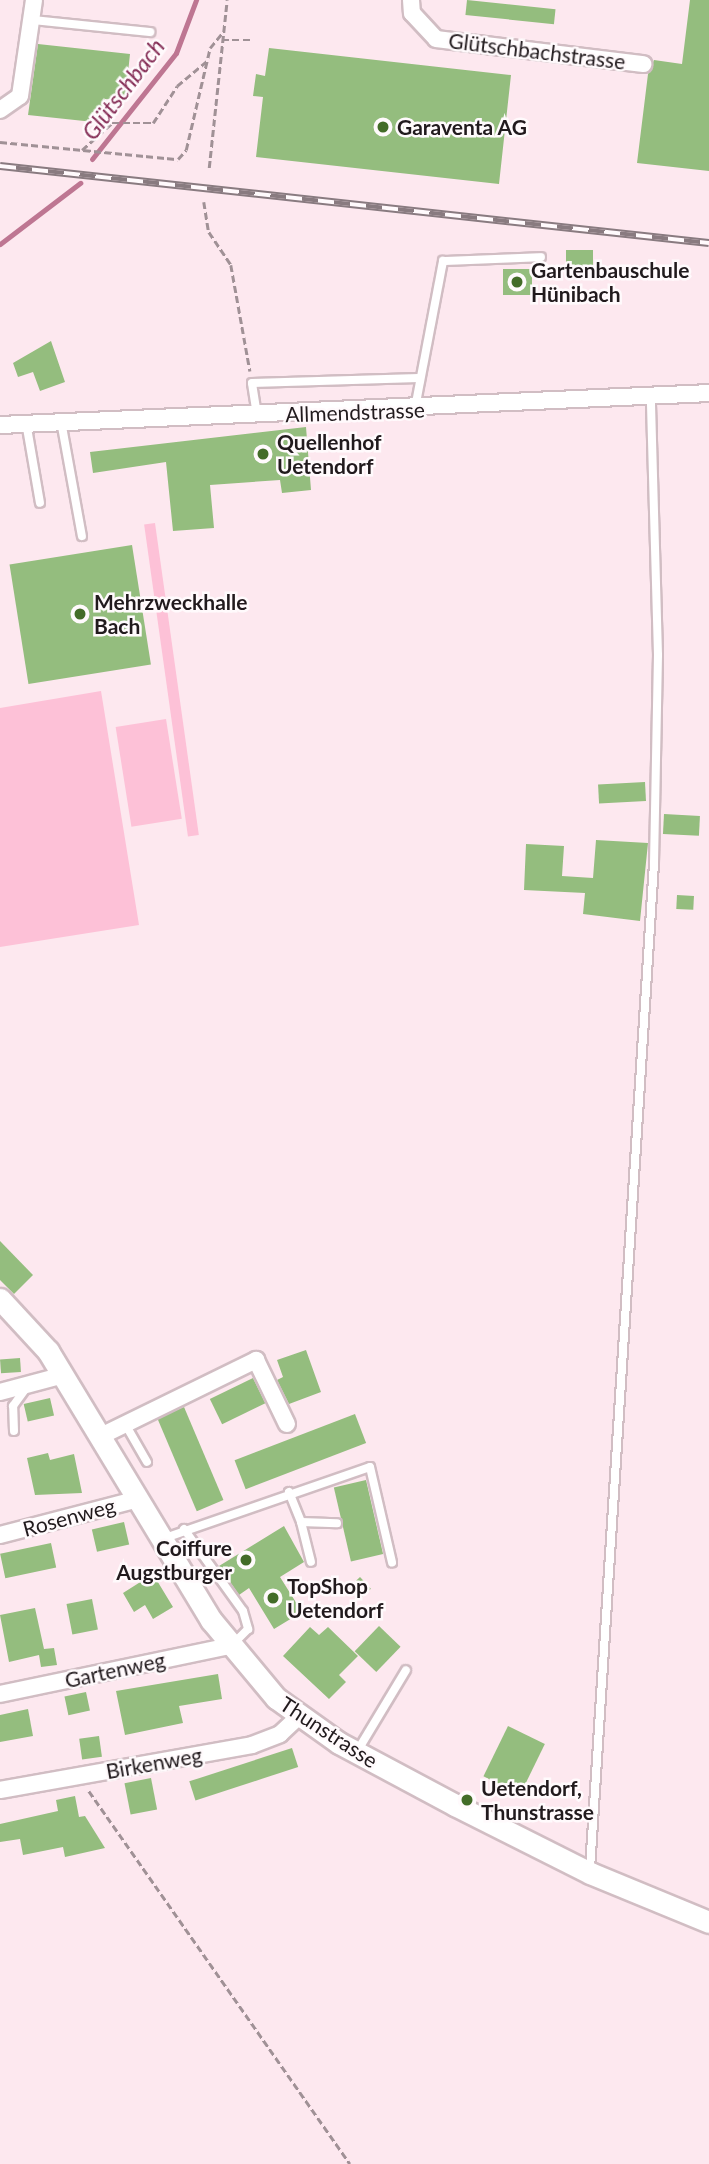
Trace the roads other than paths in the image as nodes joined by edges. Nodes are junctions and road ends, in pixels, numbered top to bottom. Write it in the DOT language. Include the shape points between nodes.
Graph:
graph roads {
  1 [pos="34,0"];
  2 [pos="411,0"];
  3 [pos="32,20"];
  4 [pos="150,32"];
  5 [pos="644,64"];
  6 [pos="0,110"];
  7 [pos="541,257"];
  8 [pos="419,378"];
  9 [pos="709,393"];
  10 [pos="651,397"];
  11 [pos="415,409"];
  12 [pos="257,415"];
  13 [pos="61,421"];
  14 [pos="26,422"];
  15 [pos="0,425"];
  16 [pos="40,503"];
  17 [pos="82,536"];
  18 [pos="0,1299"];
  19 [pos="256,1360"];
  20 [pos="64,1375"];
  21 [pos="28,1385"];
  22 [pos="0,1392"];
  23 [pos="269,1401"];
  24 [pos="124,1422"];
  25 [pos="287,1424"];
  26 [pos="14,1431"];
  27 [pos="101,1436"];
  28 [pos="146,1462"];
  29 [pos="289,1492"];
  30 [pos="138,1499"];
  31 [pos="301,1522"];
  32 [pos="337,1523"];
  33 [pos="184,1529"];
  34 [pos="0,1535"];
  35 [pos="162,1539"];
  36 [pos="312,1562"];
  37 [pos="392,1562"];
  38 [pos="229,1647"];
  39 [pos="406,1670"];
  40 [pos="0,1694"];
  41 [pos="299,1716"];
  42 [pos="357,1753"];
  43 [pos="0,1790"];
  44 [pos="590,1873"];
  45 [pos="709,1922"];
  1 -- 3 [label="street"];
  2 -- 5 [label="street, Glütschbachstrasse" via="412,13 436,39"];
  3 -- 4 [label="lane"];
  3 -- 6 [label="street" via="20,96"];
  7 -- 8 [label="lane" via="443,261"];
  8 -- 11 [label="lane"];
  8 -- 12 [label="lane" via="252,383"];
  9 -- 10 [label="street, Allmendstrasse"];
  10 -- 11 [label="street, Allmendstrasse"];
  10 -- 44 [label="lane" via="658,655 654,863"];
  11 -- 12 [label="street, Allmendstrasse"];
  12 -- 13 [label="street, Allmendstrasse"];
  13 -- 14 [label="street, Allmendstrasse"];
  13 -- 17 [label="lane"];
  14 -- 15 [label="street, Allmendstrasse"];
  14 -- 16 [label="lane"];
  18 -- 20 [label="main road, Thunstrasse"];
  19 -- 23 [label="lane"];
  19 -- 24 [label="street"];
  19 -- 25 [label="street"];
  20 -- 21 [label="street"];
  20 -- 27 [label="main road, Thunstrasse"];
  21 -- 22 [label="street"];
  21 -- 26 [label="lane" via="13,1406"];
  24 -- 27 [label="street"];
  24 -- 28 [label="lane"];
  27 -- 30 [label="main road, Thunstrasse"];
  29 -- 31 [label="lane"];
  29 -- 33 [label="lane"];
  29 -- 37 [label="lane" via="370,1467"];
  30 -- 34 [label="street, Rosenweg"];
  30 -- 35 [label="main road, Thunstrasse"];
  31 -- 32 [label="lane"];
  31 -- 36 [label="lane"];
  33 -- 35 [label="lane"];
  33 -- 38 [label="lane" via="243,1611 248,1629"];
  35 -- 38 [label="main road, Thunstrasse"];
  38 -- 40 [label="street, Gartenweg"];
  38 -- 41 [label="main road, Thunstrasse"];
  39 -- 42 [label="lane"];
  41 -- 42 [label="main road, Thunstrasse"];
  41 -- 43 [label="street, Birkenweg" via="280,1734 252,1745"];
  42 -- 44 [label="main road, Thunstrasse"];
  44 -- 45 [label="main road, Thunstrasse"];
}
